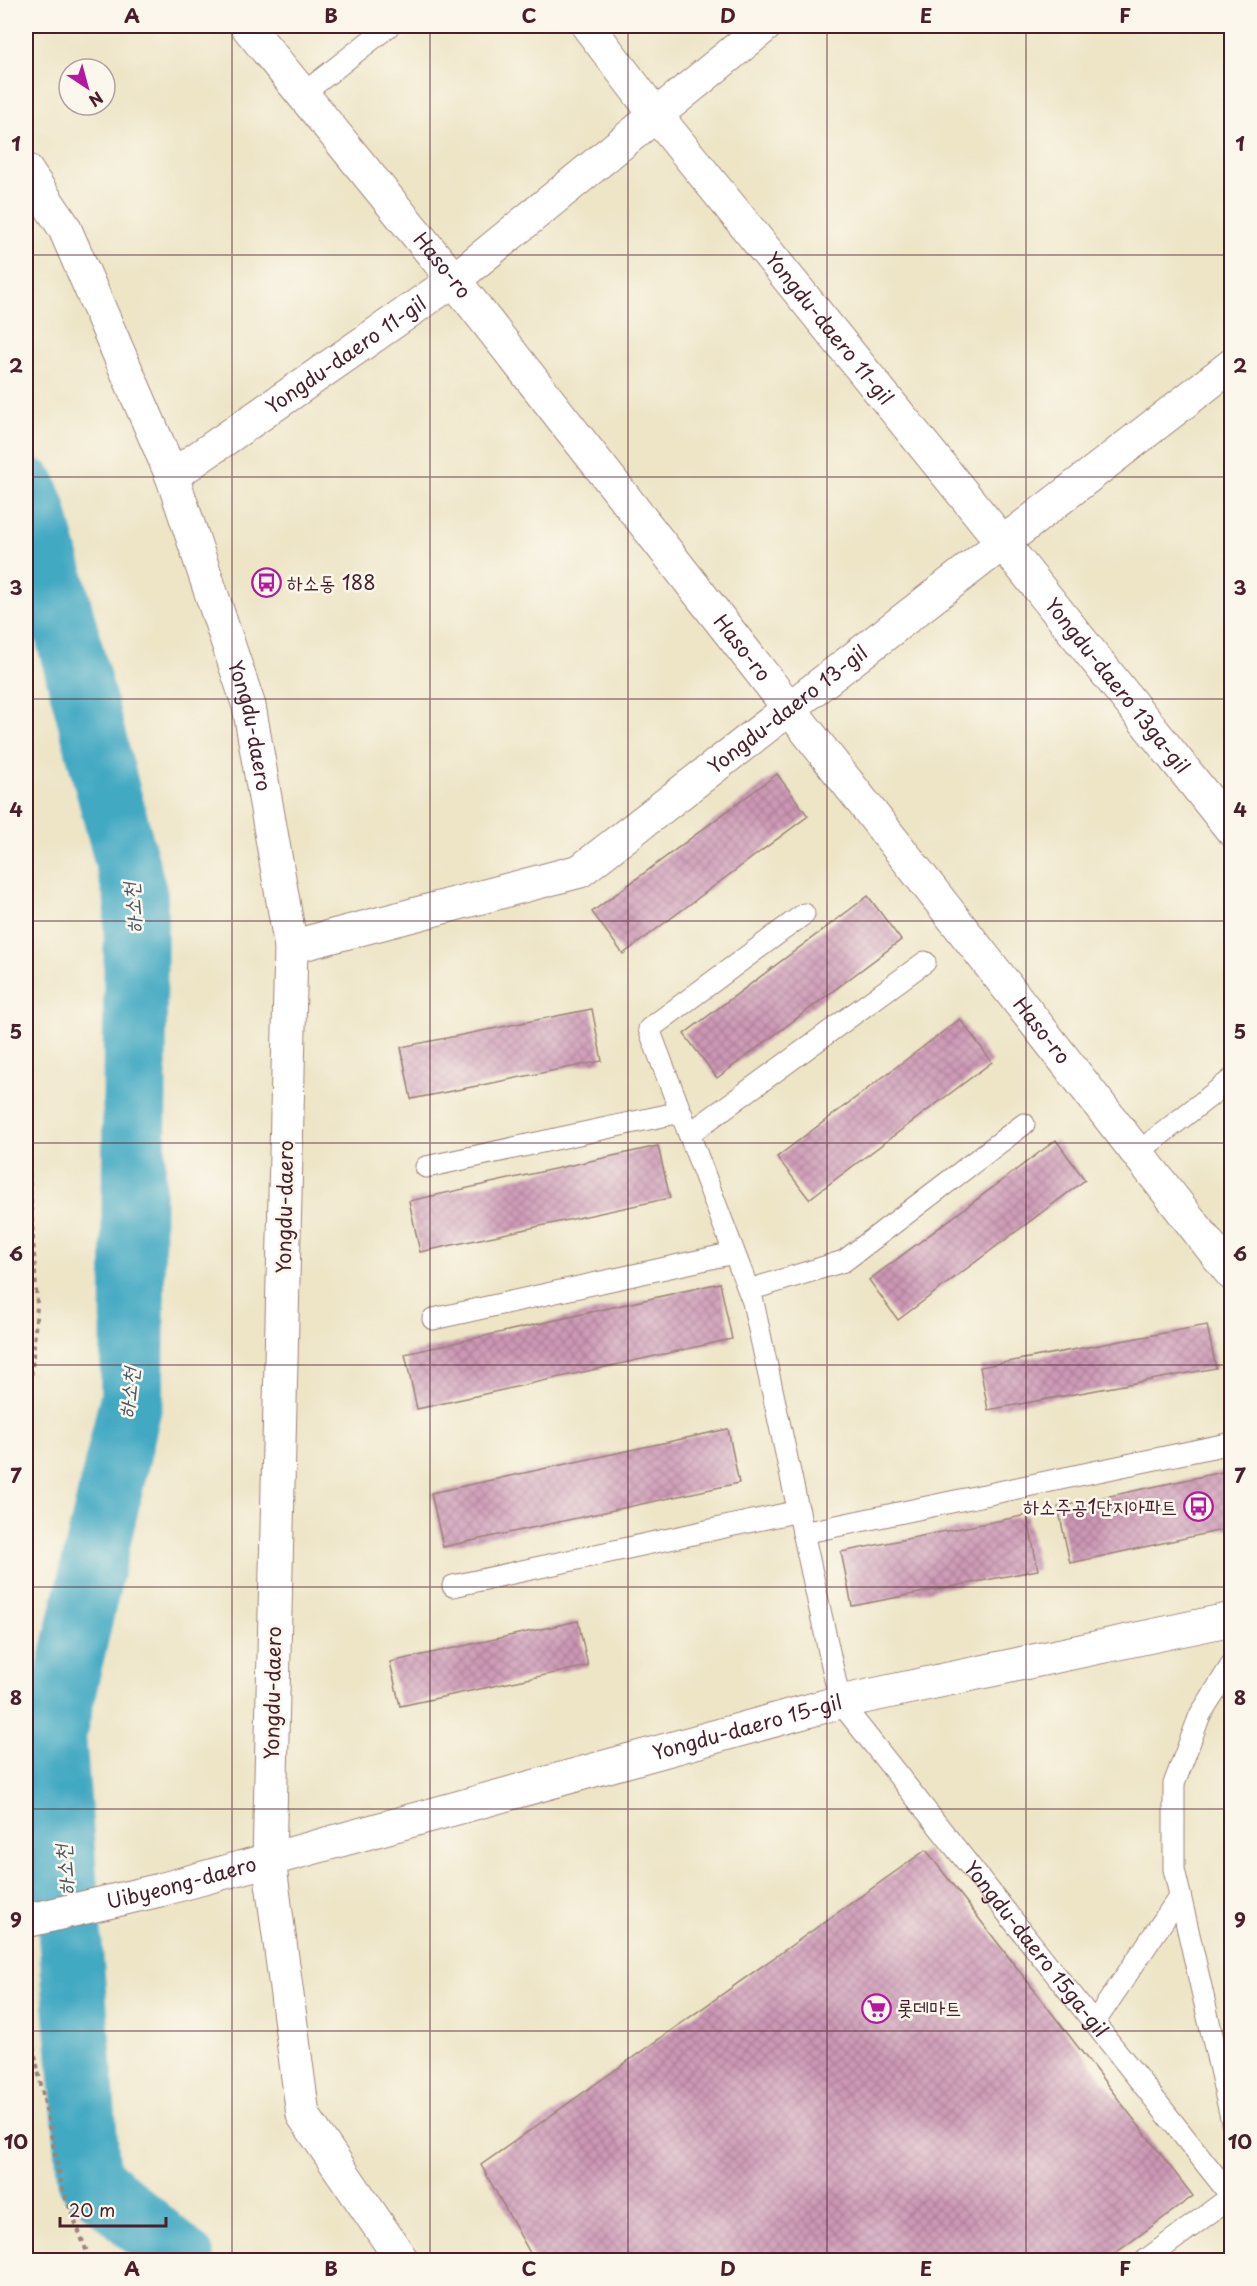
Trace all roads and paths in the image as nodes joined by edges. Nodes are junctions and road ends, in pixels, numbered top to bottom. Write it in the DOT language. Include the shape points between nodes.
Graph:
graph roads {
  1 [pos="247,26"];
  2 [pos="389,26"];
  3 [pos="588,26"];
  4 [pos="765,26"];
  5 [pos="304,93"];
  6 [pos="655,114"];
  7 [pos="26,170"];
  8 [pos="454,280"];
  9 [pos="1232,365"];
  10 [pos="172,476"];
  11 [pos="1003,543"];
  12 [pos="789,709"];
  13 [pos="1232,830"];
  14 [pos="804,914"];
  15 [pos="291,947"];
  16 [pos="925,962"];
  17 [pos="1232,1079"];
  18 [pos="681,1112"];
  19 [pos="26,1119"];
  20 [pos="1024,1124"];
  21 [pos="689,1134"];
  22 [pos="1137,1153"];
  23 [pos="426,1167"];
  24 [pos="734,1253"];
  25 [pos="1232,1274"];
  26 [pos="749,1290"];
  27 [pos="433,1319"];
  28 [pos="26,1443"];
  29 [pos="1232,1443"];
  30 [pos="799,1511"];
  31 [pos="803,1533"];
  32 [pos="453,1586"];
  33 [pos="1232,1619"];
  34 [pos="1232,1664"];
  35 [pos="840,1702"];
  36 [pos="269,1860"];
  37 [pos="1180,1896"];
  38 [pos="26,1921"];
  39 [pos="26,2011"];
  40 [pos="1094,2023"];
  41 [pos="1232,2122"];
  42 [pos="1231,2196"];
  43 [pos="90,2260"];
  44 [pos="402,2260"];
  45 [pos="1146,2260"];
  1 -- 5 [label="street, Haso-ro"];
  2 -- 5 [label="lane"];
  3 -- 6 [label="street"];
  4 -- 6 [label="street, Yongdu-daero 11-gil"];
  5 -- 8 [label="street, Haso-ro"];
  6 -- 8 [label="street, Yongdu-daero 11-gil"];
  6 -- 11 [label="street, Yongdu-daero 11-gil"];
  7 -- 10 [label="street, Yongdu-daero" via="64,227"];
  8 -- 10 [label="street, Yongdu-daero 11-gil"];
  8 -- 12 [label="street, Haso-ro"];
  9 -- 11 [label="street, Yongdu-daero 13-gil"];
  10 -- 15 [label="street, Yongdu-daero" via="249,706"];
  11 -- 12 [label="street, Yongdu-daero 13-gil"];
  11 -- 13 [label="street, Yongdu-daero 13ga-gil"];
  12 -- 15 [label="street, Yongdu-daero 13-gil" via="580,871"];
  12 -- 22 [label="street, Haso-ro"];
  14 -- 18 [label="lane" via="649,1029"];
  15 -- 36 [label="street, Yongdu-daero"];
  16 -- 21 [label="lane"];
  17 -- 22 [label="lane"];
  18 -- 21 [label="lane"];
  18 -- 23 [label="lane"];
  19 -- 28 [label="path" via="37,1306"];
  20 -- 26 [label="lane" via="844,1261"];
  21 -- 24 [label="lane"];
  22 -- 25 [label="street, Haso-ro"];
  24 -- 26 [label="lane"];
  24 -- 27 [label="lane"];
  26 -- 30 [label="lane"];
  29 -- 31 [label="lane"];
  30 -- 31 [label="lane"];
  30 -- 32 [label="lane"];
  31 -- 35 [label="lane"];
  33 -- 35 [label="street, Yongdu-daero 15-gil"];
  34 -- 37 [label="lane" via="1200,1715 1173,1784 1174,1869"];
  35 -- 36 [label="street, Yongdu-daero 15-gil"];
  35 -- 40 [label="lane, Yongdu-daero 15ga-gil"];
  36 -- 38 [label="street, Uibyeong-daero"];
  36 -- 44 [label="street, Yongdu-daero" via="303,2115"];
  37 -- 40 [label="lane"];
  37 -- 41 [label="lane"];
  39 -- 43 [label="path" via="62,2188"];
  40 -- 42 [label="lane, Yongdu-daero 15ga-gil"];
  42 -- 45 [label="lane"];
}
